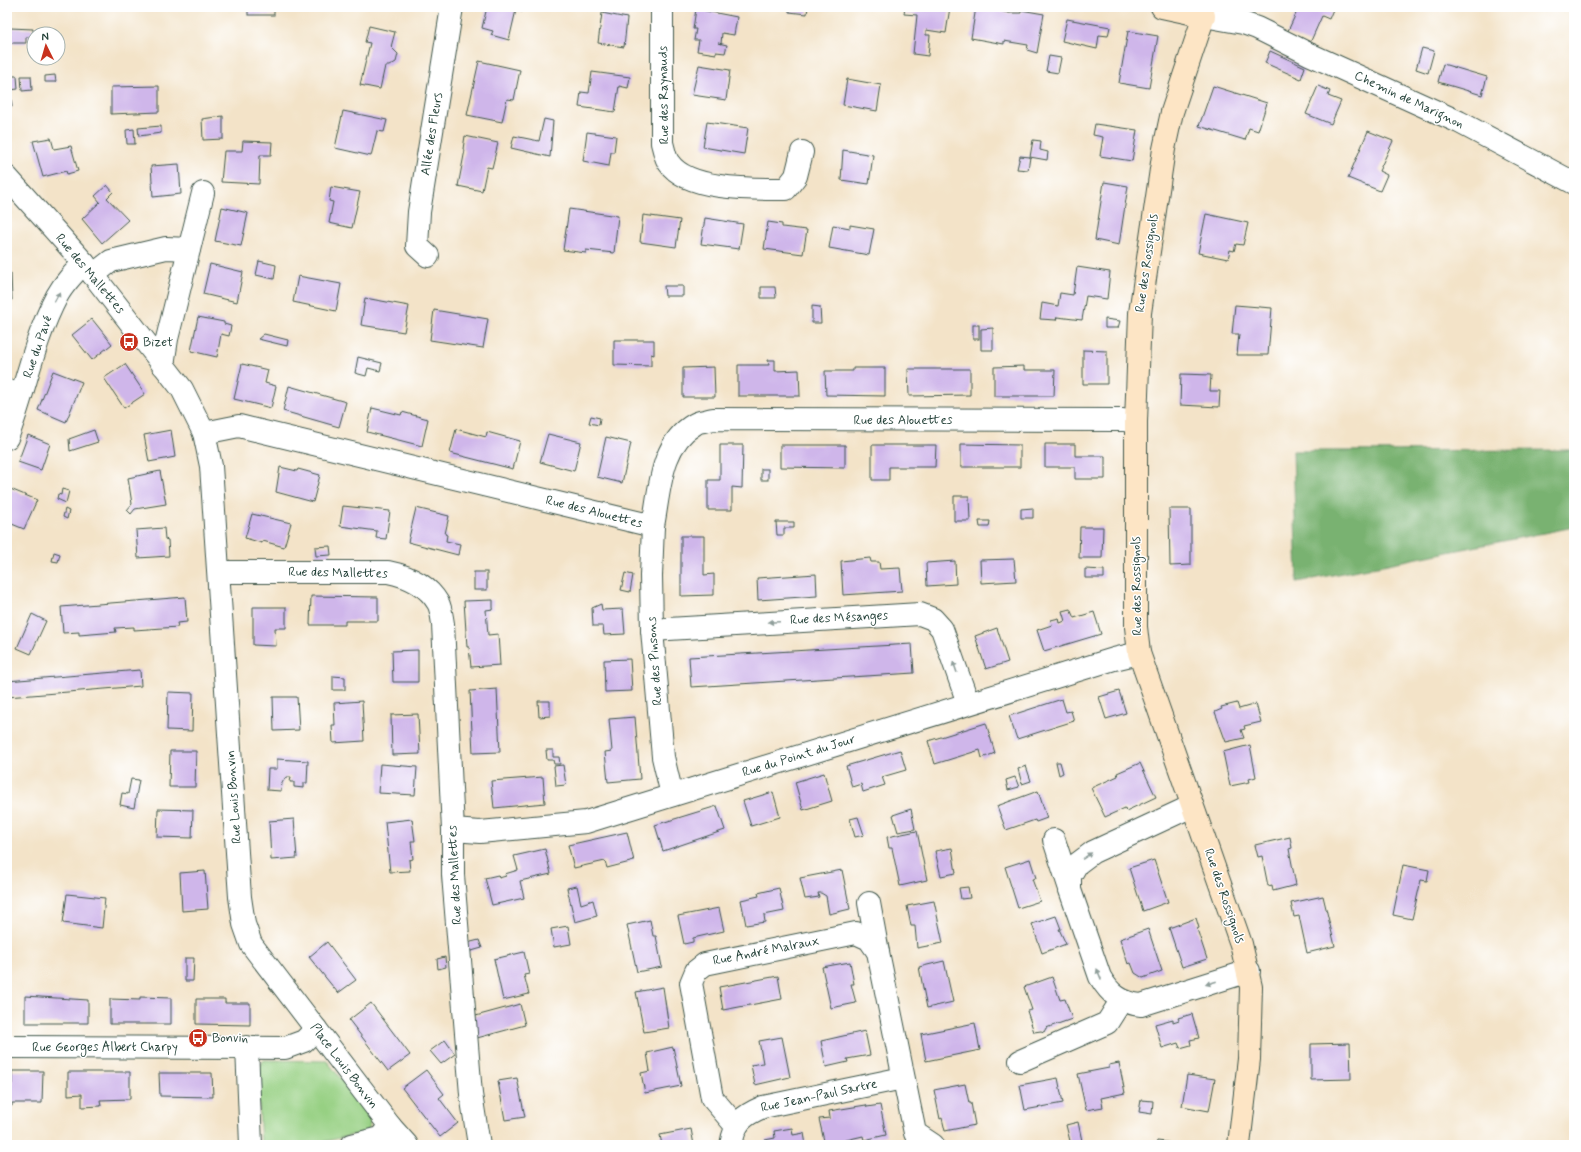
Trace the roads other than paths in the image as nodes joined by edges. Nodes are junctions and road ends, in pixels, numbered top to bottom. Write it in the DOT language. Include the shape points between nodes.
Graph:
graph roads {
  1 [pos="452,7"];
  2 [pos="662,7"];
  3 [pos="1162,7"];
  4 [pos="1249,15"];
  5 [pos="1204,16"];
  6 [pos="802,152"];
  7 [pos="7,177"];
  8 [pos="1574,182"];
  9 [pos="203,193"];
  10 [pos="189,249"];
  11 [pos="428,256"];
  12 [pos="89,269"];
  13 [pos="163,365"];
  14 [pos="15,388"];
  15 [pos="1136,422"];
  16 [pos="204,433"];
  17 [pos="7,438"];
  18 [pos="653,526"];
  19 [pos="219,572"];
  20 [pos="652,630"];
  21 [pos="1139,653"];
  22 [pos="968,703"];
  23 [pos="672,795"];
  24 [pos="1192,806"];
  25 [pos="453,830"];
  26 [pos="1054,840"];
  27 [pos="1070,890"];
  28 [pos="870,903"];
  29 [pos="878,952"];
  30 [pos="1249,971"];
  31 [pos="1121,1001"];
  32 [pos="298,1005"];
  33 [pos="316,1029"];
  34 [pos="7,1047"];
  35 [pos="247,1048"];
  36 [pos="1020,1061"];
  37 [pos="903,1078"];
  38 [pos="390,1126"];
  39 [pos="734,1135"];
  40 [pos="911,1139"];
  41 [pos="251,1145"];
  42 [pos="352,1145"];
  43 [pos="407,1145"];
  44 [pos="479,1145"];
  45 [pos="933,1145"];
  46 [pos="1239,1145"];
  1 -- 11 [label="street, Allée des Fleurs" via="419,212 417,246"];
  2 -- 6 [label="street, Rue des Raynauds" via="662,142 668,163 684,176 701,183 786,189 796,176"];
  3 -- 5 [label="street"];
  4 -- 5 [label="street, Chemin de Marignon"];
  4 -- 8 [label="street, Chemin de Marignon" via="1257,28 1459,122"];
  5 -- 15 [label="street, Rue des Rossignols" via="1172,112 1164,150 1140,313"];
  7 -- 12 [label="street, Rue des Mallettes"];
  9 -- 10 [label="street"];
  10 -- 12 [label="street, Rue du Pavé" via="166,248"];
  10 -- 13 [label="street"];
  12 -- 13 [label="street, Rue des Mallettes"];
  14 -- 12 [label="street, Rue du Pavé, one-way" via="57,295 70,278"];
  13 -- 16 [label="street, Rue des Mallettes" via="182,389"];
  14 -- 17 [label="street, Rue du Pavé"];
  15 -- 18 [label="street, Rue des Alouettes" via="712,419 696,423 678,436 666,458"];
  15 -- 21 [label="street, Rue des Rossignols" via="1136,627"];
  16 -- 18 [label="street, Rue des Alouettes" via="239,426"];
  16 -- 19 [label="street, Rue des Mallettes" via="211,466"];
  18 -- 20 [label="street, Rue des Pinsons"];
  19 -- 25 [label="street, Rue des Mallettes" via="388,572 408,576 427,589 439,604 443,624"];
  19 -- 32 [label="street, Rue Louis Bonvin" via="240,897 244,924 251,944"];
  22 -- 20 [label="street, Rue des Mésanges, one-way" via="942,629 932,618 920,614"];
  20 -- 23 [label="street, Rue des Pinsons" via="663,757"];
  21 -- 22 [label="street, Rue du Point du Jour"];
  21 -- 24 [label="street, Rue des Rossignols"];
  22 -- 23 [label="street, Rue du Point du Jour"];
  23 -- 25 [label="street, Rue du Point du Jour" via="586,822 480,832"];
  27 -- 24 [label="street, one-way" via="1070,876 1077,864 1093,852"];
  24 -- 30 [label="street, Rue des Rossignols"];
  25 -- 44 [label="street, Rue des Mallettes" via="454,891 471,1094"];
  26 -- 27 [label="street"];
  31 -- 27 [label="street, one-way" via="1107,990 1100,977"];
  28 -- 29 [label="street, Rue André Malraux"];
  29 -- 37 [label="street, Rue André Malraux"];
  29 -- 39 [label="street, Rue André Malraux" via="869,939 856,933 705,964 696,971 691,983 712,1098"];
  30 -- 31 [label="street, one-way" via="1141,1005"];
  30 -- 46 [label="street, Rue des Rossignols" via="1249,1059"];
  31 -- 36 [label="street" via="1106,1023"];
  32 -- 33 [label="street, Place Louis Bonvin"];
  33 -- 35 [label="street, Rue Georges Albert Charpy" via="304,1042 285,1048"];
  33 -- 38 [label="street, Place Louis Bonvin"];
  34 -- 35 [label="street, Rue Georges Albert Charpy"];
  35 -- 41 [label="street"];
  37 -- 39 [label="street, Rue Jean-Paul Sartre" via="763,1107 746,1115"];
  37 -- 40 [label="street, Rue André Malraux"];
  38 -- 42 [label="street" via="380,1138"];
  38 -- 43 [label="street, Place Louis Bonvin"];
  40 -- 45 [label="street"];
}
